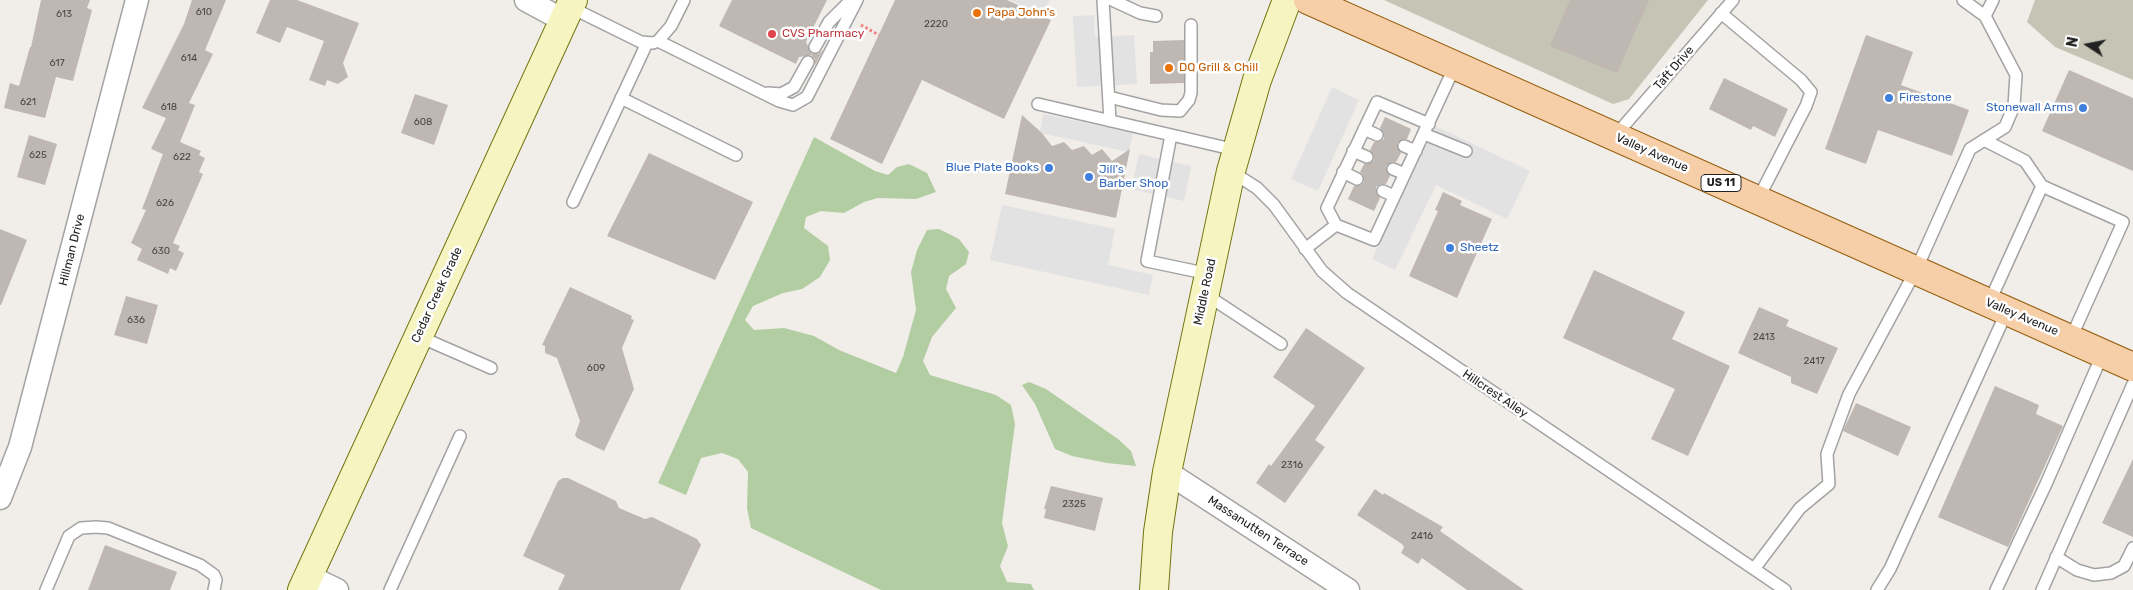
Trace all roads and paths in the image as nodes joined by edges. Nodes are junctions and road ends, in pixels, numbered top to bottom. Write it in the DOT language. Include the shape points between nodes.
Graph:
graph roads {
  1 [pos="137,0"];
  2 [pos="526,0"];
  3 [pos="684,0"];
  4 [pos="850,0"];
  5 [pos="856,0"];
  6 [pos="1104,0"];
  7 [pos="1112,0"];
  8 [pos="1286,0"];
  9 [pos="1308,0"];
  10 [pos="1733,0"];
  11 [pos="1963,0"];
  12 [pos="1993,0"];
  13 [pos="569,9"];
  14 [pos="1721,13"];
  15 [pos="1156,16"];
  16 [pos="1985,16"];
  17 [pos="861,25"];
  18 [pos="1191,25"];
  19 [pos="879,34"];
  20 [pos="653,42"];
  21 [pos="815,47"];
  22 [pos="808,62"];
  23 [pos="1455,66"];
  24 [pos="759,91"];
  25 [pos="1109,97"];
  26 [pos="621,98"];
  27 [pos="1038,104"];
  28 [pos="1110,120"];
  29 [pos="1364,129"];
  30 [pos="1426,129"];
  31 [pos="1171,135"];
  32 [pos="1377,135"];
  33 [pos="1615,136"];
  34 [pos="1984,140"];
  35 [pos="1404,146"];
  36 [pos="1353,151"];
  37 [pos="1416,151"];
  38 [pos="1466,152"];
  39 [pos="736,155"];
  40 [pos="1367,157"];
  41 [pos="1234,160"];
  42 [pos="1393,169"];
  43 [pos="1344,172"];
  44 [pos="1405,174"];
  45 [pos="1358,179"];
  46 [pos="2042,186"];
  47 [pos="1383,191"];
  48 [pos="1394,196"];
  49 [pos="1758,199"];
  50 [pos="572,202"];
  51 [pos="2128,224"];
  52 [pos="1336,225"];
  53 [pos="1305,250"];
  54 [pos="1916,270"];
  55 [pos="1207,284"];
  56 [pos="1998,307"];
  57 [pos="418,336"];
  58 [pos="2071,338"];
  59 [pos="1281,344"];
  60 [pos="2103,353"];
  61 [pos="2133,367"];
  62 [pos="491,368"];
  63 [pos="2133,384"];
  64 [pos="460,436"];
  65 [pos="1167,472"];
  66 [pos="0,498"];
  67 [pos="2133,548"];
  68 [pos="2056,557"];
  69 [pos="1754,569"];
  70 [pos="305,583"];
  71 [pos="46,590"];
  72 [pos="214,590"];
  73 [pos="337,590"];
  74 [pos="390,590"];
  75 [pos="1154,590"];
  76 [pos="1348,590"];
  77 [pos="1786,590"];
  78 [pos="1877,590"];
  79 [pos="1996,590"];
  80 [pos="2042,590"];
  1 -- 66 [label="street, Hillman Drive" via="24,430"];
  2 -- 13 [label="street"];
  3 -- 20 [label="lane" via="671,26"];
  4 -- 21 [label="lane" via="829,22"];
  5 -- 24 [label="lane" via="816,82 803,101 787,104"];
  6 -- 25 [label="lane"];
  7 -- 15 [label="lane" via="1140,13"];
  8 -- 41 [label="main road, Middle Road" via="1257,80"];
  9 -- 23 [label="main road, Valley Avenue / US 11"];
  10 -- 14 [label="lane, Taft Drive"];
  11 -- 16 [label="lane"];
  12 -- 16 [label="lane"];
  13 -- 20 [label="lane"];
  13 -- 57 [label="main road, Cedar Creek Grade"];
  14 -- 33 [label="lane, Taft Drive"];
  14 -- 49 [label="lane" via="1811,92"];
  16 -- 34 [label="lane" via="2016,75 2014,106 2005,128"];
  17 -- 19 [label="path"];
  18 -- 25 [label="lane" via="1191,93 1180,111 1162,110"];
  20 -- 24 [label="lane"];
  20 -- 26 [label="lane"];
  22 -- 24 [label="lane" via="788,92 776,95"];
  23 -- 30 [label="lane"];
  23 -- 33 [label="main road, Valley Avenue / US 11"];
  25 -- 28 [label="lane"];
  26 -- 39 [label="lane"];
  26 -- 50 [label="lane"];
  27 -- 28 [label="lane"];
  28 -- 31 [label="lane"];
  29 -- 30 [label="lane" via="1376,102"];
  29 -- 32 [label="lane"];
  29 -- 36 [label="lane"];
  30 -- 37 [label="lane"];
  30 -- 38 [label="lane"];
  31 -- 41 [label="lane"];
  31 -- 55 [label="lane" via="1147,261"];
  33 -- 49 [label="main road, Valley Avenue / US 11"];
  34 -- 46 [label="lane" via="2025,161"];
  34 -- 54 [label="lane" via="1970,149"];
  35 -- 37 [label="lane"];
  36 -- 40 [label="lane"];
  36 -- 43 [label="lane"];
  37 -- 44 [label="lane"];
  41 -- 53 [label="lane, Hillcrest Alley" via="1274,204"];
  41 -- 55 [label="main road, Middle Road"];
  42 -- 44 [label="lane"];
  43 -- 45 [label="lane"];
  43 -- 52 [label="lane" via="1327,208"];
  44 -- 48 [label="lane"];
  46 -- 51 [label="lane"];
  46 -- 56 [label="lane"];
  47 -- 48 [label="lane"];
  48 -- 52 [label="lane" via="1374,240"];
  49 -- 54 [label="main road, Valley Avenue / US 11"];
  51 -- 58 [label="lane"];
  52 -- 53 [label="lane"];
  53 -- 69 [label="lane, Hillcrest Alley" via="1322,272 1363,305"];
  54 -- 56 [label="main road, Valley Avenue / US 11"];
  54 -- 69 [label="lane" via="1850,394 1827,454 1829,484 1800,508"];
  55 -- 59 [label="lane"];
  55 -- 65 [label="main road, Middle Road"];
  56 -- 58 [label="main road, Valley Avenue / US 11"];
  56 -- 78 [label="lane" via="1890,569"];
  57 -- 62 [label="lane"];
  57 -- 70 [label="main road, Cedar Creek Grade"];
  58 -- 60 [label="main road, Valley Avenue / US 11"];
  60 -- 61 [label="main road, Valley Avenue / US 11"];
  60 -- 79 [label="lane"];
  63 -- 68 [label="lane"];
  64 -- 74 [label="lane"];
  65 -- 75 [label="main road, Middle Road"];
  65 -- 76 [label="street, Massanutten Terrace"];
  67 -- 68 [label="lane" via="2124,566 2094,575 2077,570"];
  68 -- 80 [label="lane"];
  69 -- 77 [label="lane, Hillcrest Alley"];
  70 -- 73 [label="street"];
  71 -- 72 [label="lane" via="69,536 81,528 96,526 200,565 214,575"];
}
